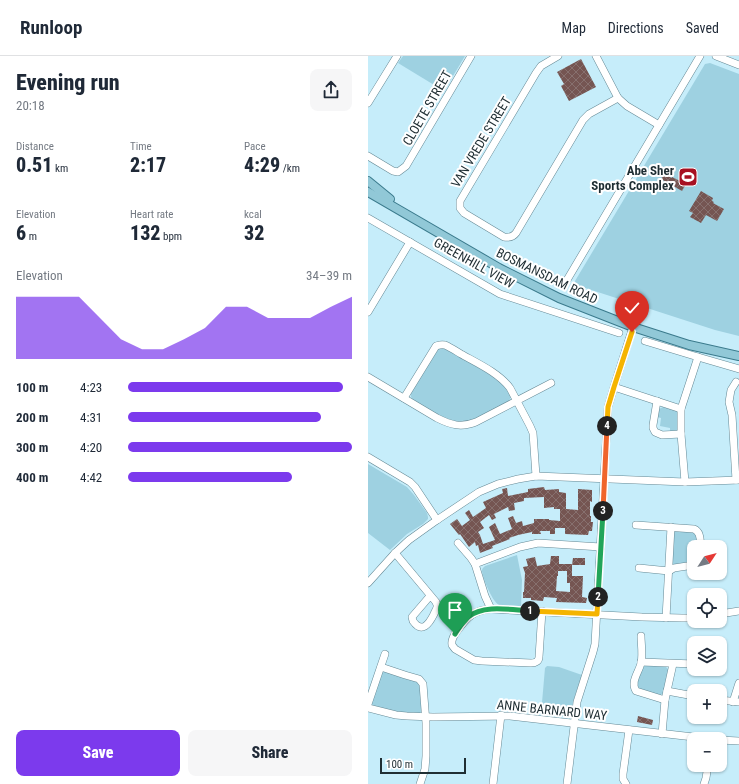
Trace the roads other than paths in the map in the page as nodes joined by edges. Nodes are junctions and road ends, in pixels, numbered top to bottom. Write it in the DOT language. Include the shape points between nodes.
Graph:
graph roads {
  1 [pos="397,56"];
  2 [pos="471,56"];
  3 [pos="558,56"];
  4 [pos="596,56"];
  5 [pos="700,56"];
  6 [pos="716,56"];
  7 [pos="739,65"];
  8 [pos="618,98"];
  9 [pos="368,103"];
  10 [pos="659,125"];
  11 [pos="368,156"];
  12 [pos="368,181"];
  13 [pos="368,192"];
  14 [pos="368,218"];
  15 [pos="420,223"];
  16 [pos="410,242"];
  17 [pos="567,280"];
  18 [pos="368,312"];
  19 [pos="633,327"];
  20 [pos="619,333"];
  21 [pos="645,341"];
  22 [pos="739,356"];
  23 [pos="698,357"];
  24 [pos="739,368"];
  25 [pos="368,377"];
  26 [pos="736,382"];
  27 [pos="551,383"];
  28 [pos="614,387"];
  29 [pos="404,398"];
  30 [pos="517,401"];
  31 [pos="657,401"];
  32 [pos="681,409"];
  33 [pos="681,434"];
  34 [pos="368,457"];
  35 [pos="536,476"];
  36 [pos="604,478"];
  37 [pos="737,480"];
  38 [pos="685,482"];
  39 [pos="437,520"];
  40 [pos="636,525"];
  41 [pos="671,527"];
  42 [pos="700,540"];
  43 [pos="458,543"];
  44 [pos="601,547"];
  45 [pos="395,553"];
  46 [pos="475,564"];
  47 [pos="687,566"];
  48 [pos="639,568"];
  49 [pos="669,570"];
  50 [pos="368,583"];
  51 [pos="430,596"];
  52 [pos="491,609"];
  53 [pos="542,611"];
  54 [pos="739,612"];
  55 [pos="727,613"];
  56 [pos="597,614"];
  57 [pos="666,618"];
  58 [pos="687,618"];
  59 [pos="642,636"];
  60 [pos="386,654"];
  61 [pos="641,662"];
  62 [pos="673,664"];
  63 [pos="687,664"];
  64 [pos="381,667"];
  65 [pos="739,683"];
  66 [pos="667,691"];
  67 [pos="687,695"];
  68 [pos="665,700"];
  69 [pos="736,702"];
  70 [pos="368,704"];
  71 [pos="368,708"];
  72 [pos="501,715"];
  73 [pos="426,717"];
  74 [pos="574,724"];
  75 [pos="629,730"];
  76 [pos="662,734"];
  77 [pos="687,737"];
  78 [pos="727,740"];
  79 [pos="739,741"];
  80 [pos="707,772"];
  81 [pos="420,784"];
  82 [pos="493,784"];
  83 [pos="567,784"];
  84 [pos="626,784"];
  85 [pos="704,784"];
  1 -- 9 [label="street"];
  2 -- 11 [label="street, CLOETE STREET" via="408,164 401,171 393,171"];
  3 -- 8 [label="street, VAN VREDE STREET" via="541,66 536,73 460,201 460,208 464,213 504,237 512,237 583,120"];
  4 -- 8 [label="street"];
  5 -- 10 [label="street"];
  6 -- 7 [label="street"];
  8 -- 10 [label="street"];
  10 -- 17 [label="street"];
  12 -- 15 [label="main road, BOSMANSDAM ROAD"];
  13 -- 15 [label="main road, BOSMANSDAM ROAD"];
  14 -- 16 [label="street, GREENHILL VIEW"];
  15 -- 19 [label="main road, BOSMANSDAM ROAD" via="533,286"];
  16 -- 18 [label="street"];
  16 -- 20 [label="street, GREENHILL VIEW" via="500,294"];
  19 -- 22 [label="main road, BOSMANSDAM ROAD" via="689,345"];
  19 -- 28 [label="street"];
  21 -- 23 [label="street"];
  23 -- 24 [label="street"];
  23 -- 32 [label="street"];
  25 -- 29 [label="street"];
  26 -- 37 [label="street" via="731,390 729,402"];
  27 -- 30 [label="street"];
  28 -- 31 [label="street"];
  28 -- 36 [label="street" via="608,407"];
  29 -- 30 [label="street" via="456,426 470,425"];
  29 -- 30 [label="street" via="434,348 442,344 498,376 506,383"];
  30 -- 35 [label="street" via="533,433"];
  31 -- 32 [label="street"];
  31 -- 33 [label="street" via="653,425 655,432 662,435"];
  32 -- 33 [label="street"];
  33 -- 38 [label="street"];
  34 -- 39 [label="street" via="410,482"];
  35 -- 36 [label="street"];
  35 -- 39 [label="street" via="498,484 479,492"];
  36 -- 38 [label="street"];
  36 -- 44 [label="street"];
  37 -- 38 [label="street"];
  39 -- 45 [label="street"];
  40 -- 41 [label="street"];
  41 -- 42 [label="street" via="696,529"];
  41 -- 49 [label="street"];
  43 -- 46 [label="street"];
  44 -- 46 [label="street" via="538,543"];
  44 -- 56 [label="street"];
  45 -- 50 [label="street"];
  45 -- 51 [label="street"];
  46 -- 52 [label="street"];
  47 -- 49 [label="street"];
  48 -- 49 [label="street"];
  49 -- 57 [label="street"];
  52 -- 53 [label="street"];
  52 -- 53 [label="street" via="478,611 464,621 452,640 455,650 482,661 536,662 539,659"];
  53 -- 56 [label="street"];
  54 -- 55 [label="street"];
  56 -- 57 [label="street"];
  56 -- 74 [label="street" via="594,652 577,702"];
  57 -- 58 [label="street"];
  59 -- 61 [label="street"];
  60 -- 64 [label="street"];
  61 -- 62 [label="street"];
  61 -- 68 [label="street" via="634,683 635,689"];
  62 -- 63 [label="street"];
  62 -- 66 [label="street"];
  64 -- 70 [label="street"];
  64 -- 73 [label="street" via="421,681 424,687"];
  65 -- 69 [label="street"];
  66 -- 67 [label="street"];
  66 -- 68 [label="street"];
  68 -- 76 [label="street"];
  71 -- 73 [label="street, ANNE BARNARD WAY" via="396,715"];
  72 -- 73 [label="street, ANNE BARNARD WAY"];
  72 -- 74 [label="street, ANNE BARNARD WAY"];
  72 -- 82 [label="street"];
  73 -- 81 [label="street" via="425,769"];
  74 -- 75 [label="street, ANNE BARNARD WAY"];
  74 -- 83 [label="street"];
  75 -- 76 [label="street, ANNE BARNARD WAY"];
  75 -- 84 [label="street" via="623,774"];
  76 -- 77 [label="street, ANNE BARNARD WAY"];
  78 -- 79 [label="street"];
  80 -- 85 [label="street"];
}
